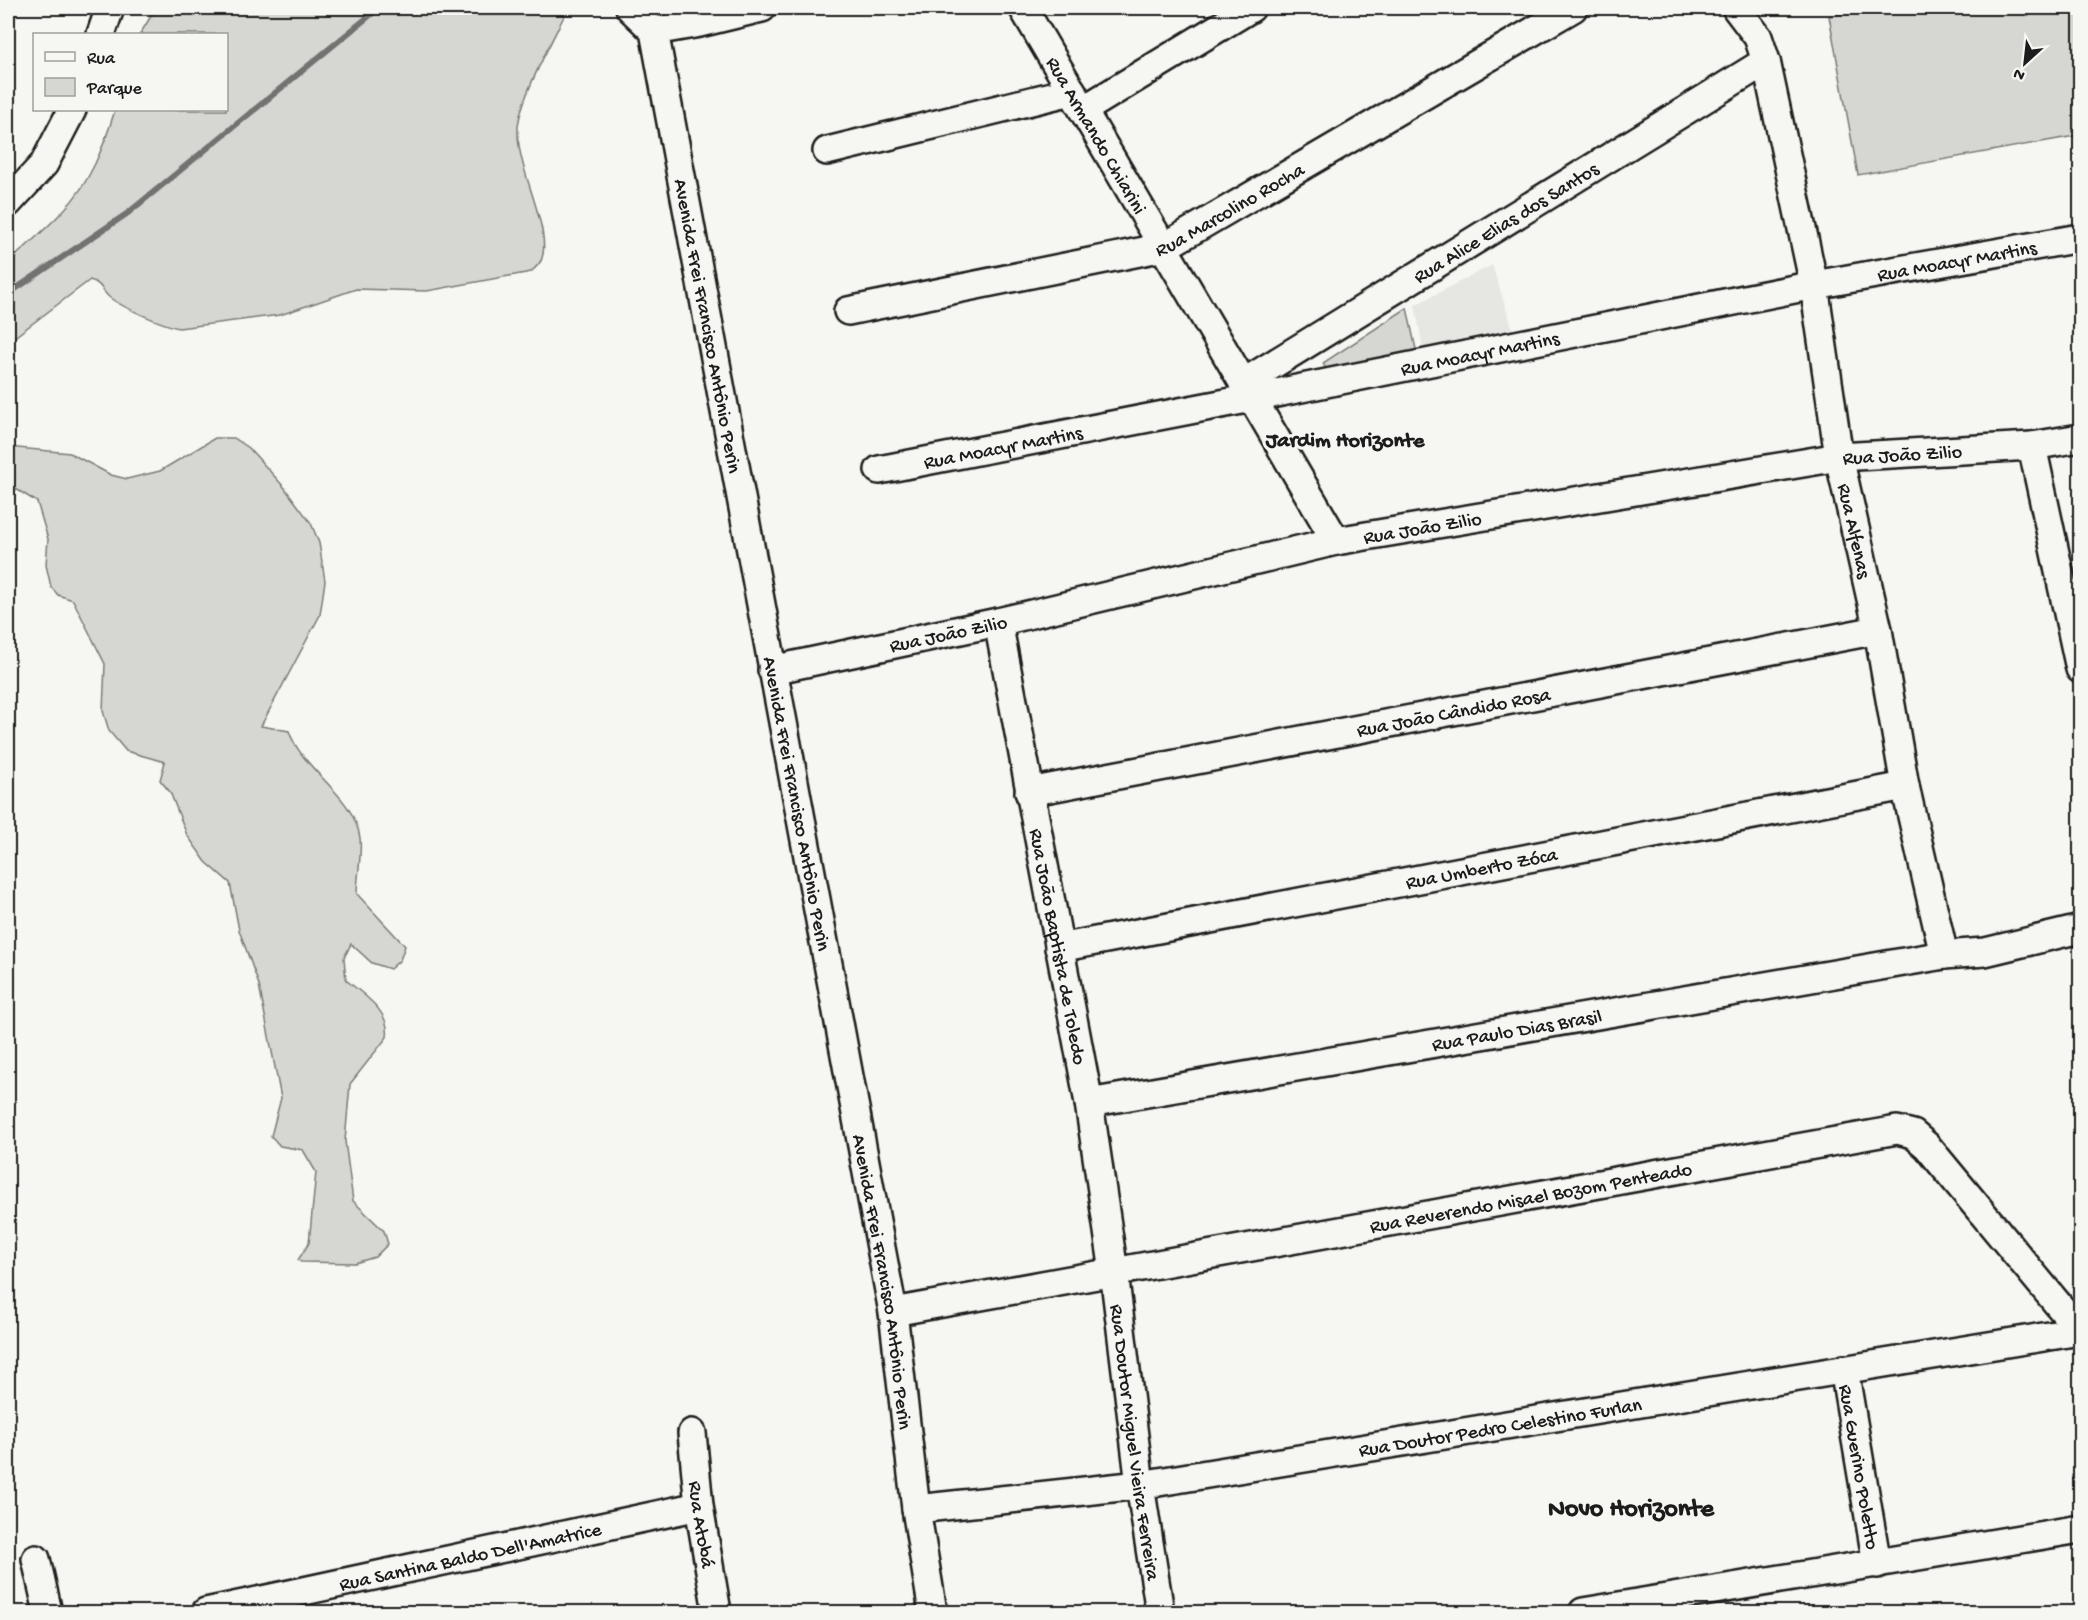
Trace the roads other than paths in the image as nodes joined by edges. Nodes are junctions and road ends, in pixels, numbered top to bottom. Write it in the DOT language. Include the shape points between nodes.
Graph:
graph roads {
  1 [pos="110,8"];
  2 [pos="630,8"];
  3 [pos="762,8"];
  4 [pos="1023,8"];
  5 [pos="1251,8"];
  6 [pos="1573,8"];
  7 [pos="1736,8"];
  8 [pos="654,31"];
  9 [pos="101,33"];
  10 [pos="1766,61"];
  11 [pos="1077,100"];
  12 [pos="71,111"];
  13 [pos="827,151"];
  14 [pos="8,203"];
  15 [pos="2080,238"];
  16 [pos="1164,247"];
  17 [pos="1814,285"];
  18 [pos="848,312"];
  19 [pos="1248,391"];
  20 [pos="2080,438"];
  21 [pos="2032,446"];
  22 [pos="1839,457"];
  23 [pos="879,470"];
  24 [pos="1336,541"];
  25 [pos="998,622"];
  26 [pos="1878,630"];
  27 [pos="2080,669"];
  28 [pos="772,670"];
  29 [pos="1905,786"];
  30 [pos="1029,792"];
  31 [pos="2080,929"];
  32 [pos="1059,948"];
  33 [pos="1944,955"];
  34 [pos="1089,1103"];
  35 [pos="1114,1272"];
  36 [pos="893,1312"];
  37 [pos="2080,1331"];
  38 [pos="1844,1369"];
  39 [pos="692,1433"];
  40 [pos="1140,1485"];
  41 [pos="699,1506"];
  42 [pos="916,1509"];
  43 [pos="2080,1529"];
  44 [pos="36,1559"];
  45 [pos="1877,1564"];
  46 [pos="1731,1601"];
  47 [pos="48,1612"];
  48 [pos="206,1612"];
  49 [pos="717,1612"];
  50 [pos="933,1612"];
  51 [pos="1160,1612"];
  52 [pos="1583,1612"];
  1 -- 9 [label="street"];
  2 -- 8 [label="street"];
  3 -- 8 [label="street"];
  4 -- 11 [label="street, Rua Armando Chiarini"];
  5 -- 11 [label="street"];
  6 -- 16 [label="street, Rua Marcolino Rocha"];
  7 -- 10 [label="street, Rua Alfenas" via="1758,37"];
  8 -- 28 [label="street, Avenida Frei Francisco Antônio Perin"];
  10 -- 17 [label="street, Rua Alfenas"];
  10 -- 19 [label="street, Rua Alice Elias dos Santos"];
  11 -- 13 [label="street"];
  11 -- 16 [label="street, Rua Armando Chiarini"];
  12 -- 14 [label="street" via="44,164"];
  15 -- 17 [label="street, Rua Moacyr Martins"];
  16 -- 18 [label="street, Rua Marcolino Rocha"];
  16 -- 19 [label="street, Rua Armando Chiarini"];
  17 -- 19 [label="street, Rua Moacyr Martins"];
  17 -- 22 [label="street, Rua Alfenas"];
  19 -- 23 [label="street, Rua Moacyr Martins"];
  19 -- 24 [label="street, Rua Armando Chiarini"];
  20 -- 21 [label="street, Rua João Zilio"];
  21 -- 22 [label="street, Rua João Zilio"];
  21 -- 27 [label="street"];
  22 -- 24 [label="street, Rua João Zilio"];
  22 -- 26 [label="street, Rua Alfenas"];
  24 -- 25 [label="street, Rua João Zilio"];
  25 -- 28 [label="street, Rua João Zilio"];
  25 -- 30 [label="street, Rua João Baptista de Toledo"];
  26 -- 29 [label="street, Rua Alfenas"];
  26 -- 30 [label="street, Rua João Cândido Rosa"];
  28 -- 36 [label="street, Avenida Frei Francisco Antônio Perin"];
  29 -- 32 [label="street, Rua Umberto Zóca"];
  29 -- 33 [label="street, Rua Alfenas"];
  30 -- 32 [label="street, Rua João Baptista de Toledo"];
  31 -- 33 [label="street, Rua Paulo Dias Brasil" via="1985,952"];
  32 -- 34 [label="street, Rua João Baptista de Toledo"];
  33 -- 34 [label="street, Rua Paulo Dias Brasil"];
  34 -- 35 [label="street, Rua João Baptista de Toledo"];
  35 -- 36 [label="street, Rua Reverendo Misael Bozom Penteado"];
  35 -- 37 [label="street, Rua Reverendo Misael Bozom Penteado" via="1898,1130 1912,1134 1927,1146"];
  35 -- 40 [label="street, Rua Doutor Miguel Vieira Ferreira"];
  36 -- 42 [label="street, Avenida Frei Francisco Antônio Perin"];
  37 -- 38 [label="street, Rua Doutor Pedro Celestino Furlan"];
  38 -- 40 [label="street, Rua Doutor Pedro Celestino Furlan"];
  38 -- 45 [label="street, Rua Guerino Poletto"];
  39 -- 41 [label="street, Rua Atobá"];
  40 -- 42 [label="street, Rua Doutor Pedro Celestino Furlan"];
  40 -- 51 [label="street, Rua Doutor Miguel Vieira Ferreira"];
  41 -- 48 [label="street, Rua Santina Baldo Dell'Amatrice"];
  41 -- 49 [label="street, Rua Atobá"];
  42 -- 50 [label="street, Avenida Frei Francisco Antônio Perin"];
  43 -- 45 [label="street"];
  44 -- 47 [label="street"];
  45 -- 46 [label="street"];
  46 -- 52 [label="street"];
}
